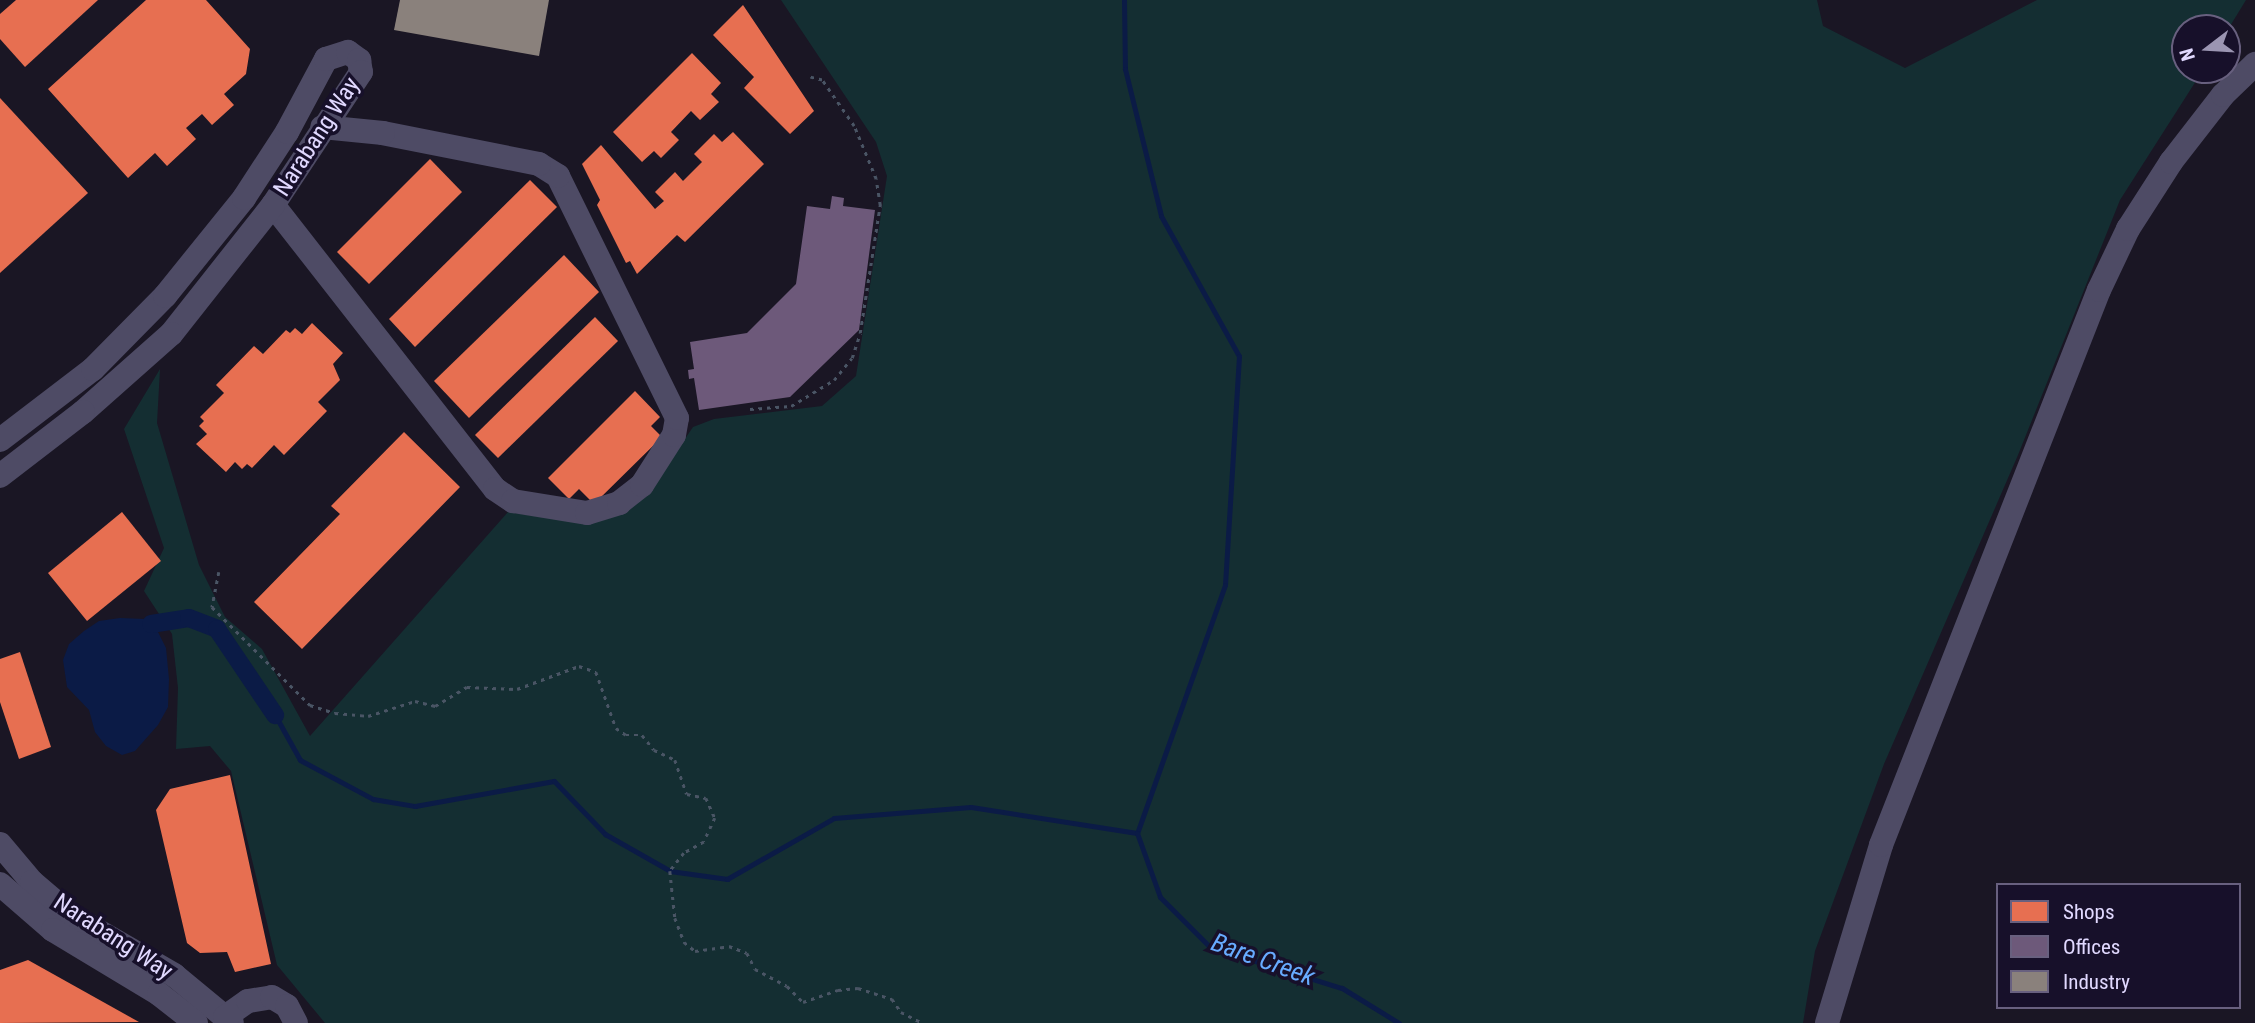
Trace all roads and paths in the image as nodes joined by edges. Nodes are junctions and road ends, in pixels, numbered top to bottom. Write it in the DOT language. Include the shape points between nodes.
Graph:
graph roads {
  1 [pos="2255,64"];
  2 [pos="810,76"];
  3 [pos="322,127"];
  4 [pos="273,205"];
  5 [pos="750,409"];
  6 [pos="0,440"];
  7 [pos="0,476"];
  8 [pos="219,572"];
  9 [pos="0,844"];
  10 [pos="0,884"];
  11 [pos="228,1020"];
  12 [pos="196,1023"];
  13 [pos="296,1023"];
  14 [pos="923,1023"];
  15 [pos="1828,1023"];
  1 -- 15 [label="street" via="2223,95 2171,162 2128,229 2099,290 1881,845"];
  2 -- 5 [label="path" via="822,80 854,126 876,179 880,205 860,332 852,358 834,380 791,406"];
  3 -- 4 [label="street, Narabang Way"];
  3 -- 4 [label="street" via="383,133 539,164 558,176 677,418 674,435 642,485 619,503 587,513 513,501 495,489"];
  3 -- 6 [label="street, Narabang Way" via="361,72 359,60 348,52 326,60 244,198 165,296 93,369"];
  4 -- 7 [label="street, Narabang Way" via="171,334 83,412"];
  8 -- 14 [label="path" via="212,607 310,705 335,713 368,716 415,701 435,706 467,687 517,689 579,666 596,672 616,728 626,735 642,735 654,750 675,760 687,794 706,798 715,818 704,842 684,853 670,871 684,942 695,951 729,946 747,953 755,969 787,986 803,1002 858,988 892,999 901,1012"];
  9 -- 11 [label="street, Narabang Way" via="32,882 72,916 174,975"];
  10 -- 12 [label="street, Narabang Way" via="52,930 159,994"];
  11 -- 13 [label="street" via="248,1001 272,997 287,1006"];
}
